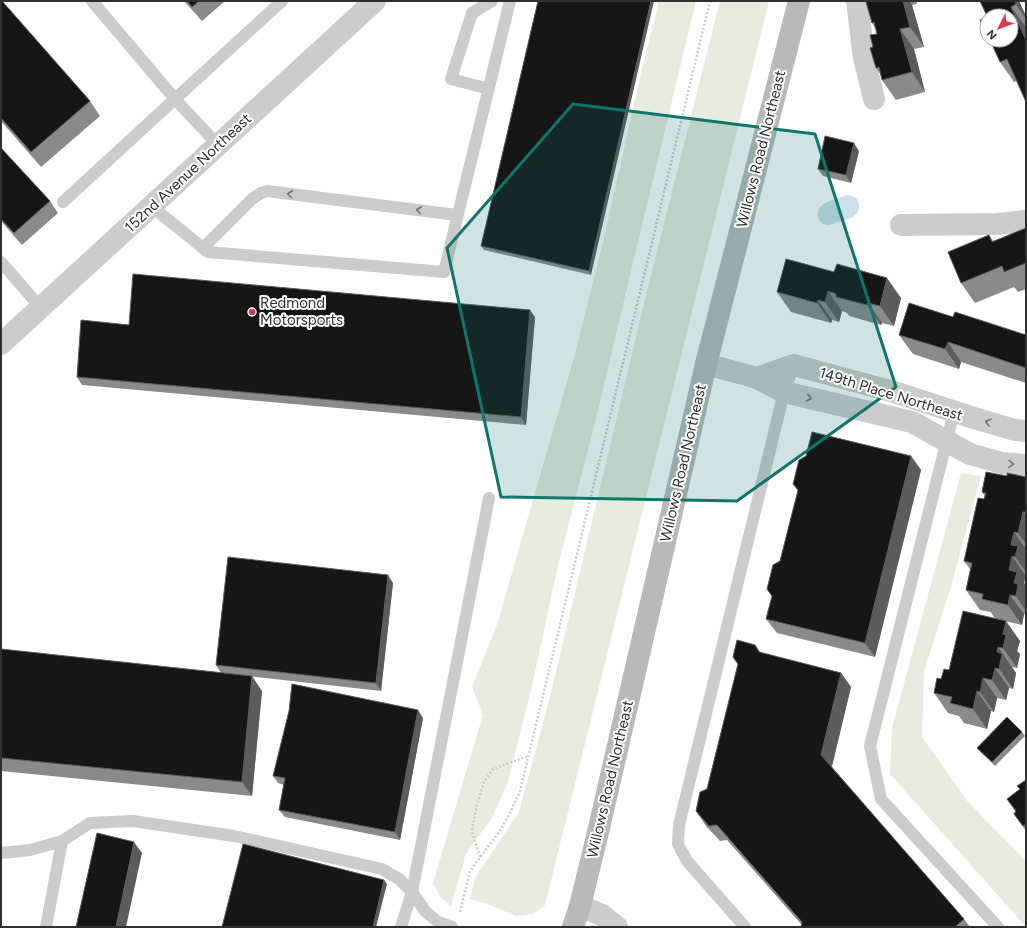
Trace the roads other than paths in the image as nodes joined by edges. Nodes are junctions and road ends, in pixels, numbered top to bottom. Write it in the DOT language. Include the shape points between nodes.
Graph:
graph roads {
  1 [pos="92,1"];
  2 [pos="282,1"];
  3 [pos="374,1"];
  4 [pos="492,1"];
  5 [pos="510,1"];
  6 [pos="799,1"];
  7 [pos="857,1"];
  8 [pos="488,89"];
  9 [pos="175,99"];
  10 [pos="874,99"];
  11 [pos="218,145"];
  12 [pos="63,202"];
  13 [pos="151,206"];
  14 [pos="457,215"];
  15 [pos="1026,221"];
  16 [pos="901,225"];
  17 [pos="203,248"];
  18 [pos="1,262"];
  19 [pos="41,308"];
  20 [pos="1,344"];
  21 [pos="706,364"];
  22 [pos="794,365"];
  23 [pos="757,378"];
  24 [pos="784,392"];
  25 [pos="954,412"];
  26 [pos="1026,431"];
  27 [pos="947,442"];
  28 [pos="1026,464"];
  29 [pos="489,498"];
  30 [pos="62,841"];
  31 [pos="1,853"];
  32 [pos="412,892"];
  33 [pos="580,906"];
  34 [pos="46,927"];
  35 [pos="401,927"];
  36 [pos="452,927"];
  37 [pos="573,927"];
  38 [pos="617,927"];
  39 [pos="745,927"];
  40 [pos="998,927"];
  1 -- 9 [label="lane"];
  2 -- 9 [label="lane"];
  3 -- 11 [label="street, 152nd Avenue Northeast"];
  4 -- 8 [label="lane" via="472,13 451,79"];
  5 -- 8 [label="lane"];
  6 -- 21 [label="street, Willows Road Northeast"];
  7 -- 10 [label="street" via="864,58"];
  8 -- 14 [label="lane"];
  9 -- 11 [label="lane"];
  9 -- 12 [label="lane"];
  11 -- 13 [label="street, 152nd Avenue Northeast"];
  13 -- 17 [label="lane"];
  13 -- 19 [label="street, 152nd Avenue Northeast"];
  14 -- 17 [label="lane, one-way" via="267,192 252,198"];
  14 -- 17 [label="lane" via="444,272 208,252"];
  15 -- 16 [label="street" via="997,224"];
  18 -- 19 [label="lane"];
  19 -- 20 [label="street, 152nd Avenue Northeast"];
  21 -- 23 [label="street, 149th Place Northeast"];
  21 -- 33 [label="street, Willows Road Northeast"];
  22 -- 23 [label="street"];
  22 -- 24 [label="lane"];
  22 -- 25 [label="street, 149th Place Northeast" via="894,392"];
  23 -- 24 [label="street, 149th Place Northeast"];
  24 -- 27 [label="street, 149th Place Northeast, one-way" via="912,422"];
  24 -- 39 [label="lane" via="679,825 678,844 687,861"];
  26 -- 25 [label="street, 149th Place Northeast, one-way"];
  25 -- 27 [label="lane"];
  27 -- 28 [label="street, 149th Place Northeast, one-way" via="970,454 1002,463"];
  27 -- 40 [label="lane" via="870,746 881,799"];
  29 -- 32 [label="lane"];
  30 -- 31 [label="lane" via="30,850"];
  30 -- 32 [label="lane" via="90,823 141,822 234,836 382,869"];
  30 -- 34 [label="lane"];
  32 -- 35 [label="lane"];
  32 -- 36 [label="lane" via="425,911 438,922"];
  33 -- 37 [label="street, Willows Road Northeast"];
  33 -- 38 [label="street" via="602,915"];
}
